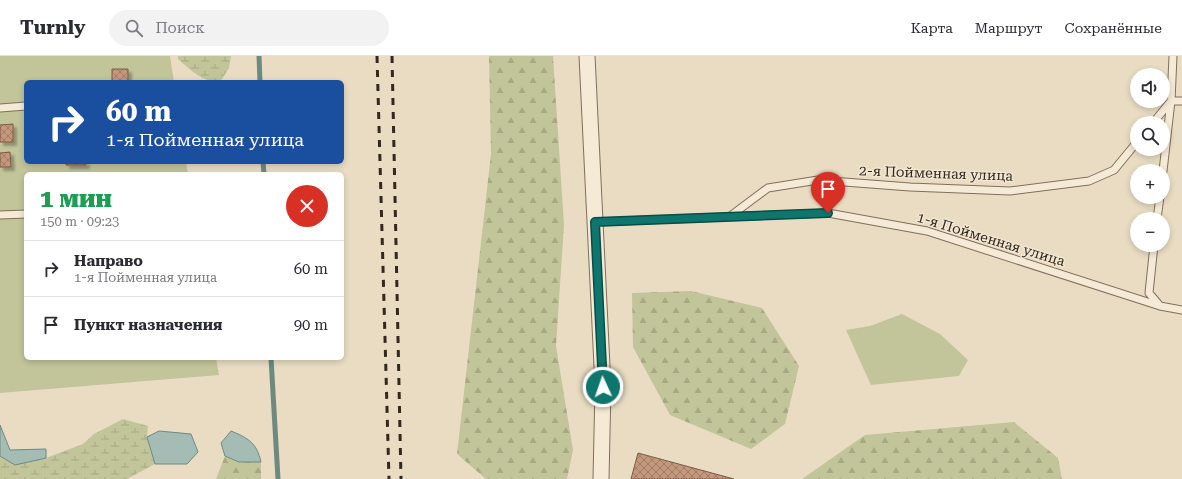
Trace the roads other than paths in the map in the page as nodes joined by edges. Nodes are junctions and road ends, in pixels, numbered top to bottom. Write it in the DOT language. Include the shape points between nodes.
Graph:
graph roads {
  1 [pos="587,56"];
  2 [pos="1173,56"];
  3 [pos="1171,101"];
  4 [pos="1182,101"];
  5 [pos="24,106"];
  6 [pos="0,108"];
  7 [pos="1159,116"];
  8 [pos="1130,151"];
  9 [pos="1164,164"];
  10 [pos="24,214"];
  11 [pos="0,215"];
  12 [pos="729,217"];
  13 [pos="595,222"];
  14 [pos="1153,252"];
  15 [pos="1160,306"];
  16 [pos="1182,310"];
  17 [pos="601,479"];
  1 -- 13 [label="street"];
  2 -- 3 [label="lane"];
  3 -- 4 [label="lane"];
  3 -- 7 [label="lane"];
  3 -- 9 [label="lane"];
  5 -- 6 [label="lane"];
  8 -- 12 [label="lane, 2-я Пойменная улица" via="1114,170 1090,181 1010,191 818,180 768,188"];
  10 -- 11 [label="lane"];
  12 -- 13 [label="lane, 1-я Пойменная улица"];
  12 -- 15 [label="lane, 1-я Пойменная улица" via="828,213 927,231"];
  13 -- 17 [label="street" via="603,387"];
  14 -- 15 [label="lane" via="1149,293"];
  15 -- 16 [label="lane, 1-я Пойменная улица"];
}
